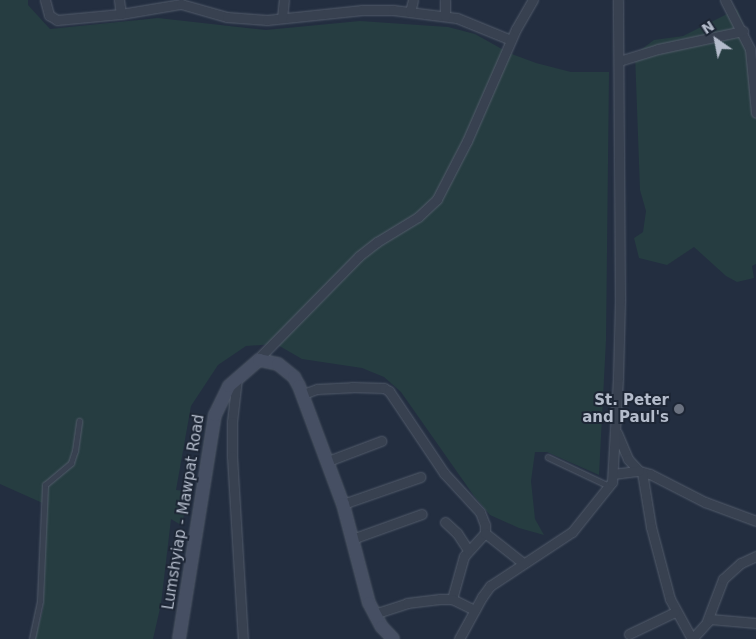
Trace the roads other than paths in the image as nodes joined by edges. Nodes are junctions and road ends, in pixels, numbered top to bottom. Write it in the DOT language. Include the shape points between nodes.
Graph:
graph roads {
  1 [pos="45,0"];
  2 [pos="119,0"];
  3 [pos="284,0"];
  4 [pos="413,0"];
  5 [pos="445,0"];
  6 [pos="533,0"];
  7 [pos="618,0"];
  8 [pos="725,0"];
  9 [pos="181,2"];
  10 [pos="410,12"];
  11 [pos="121,14"];
  12 [pos="445,16"];
  13 [pos="282,18"];
  14 [pos="749,36"];
  15 [pos="511,40"];
  16 [pos="619,61"];
  17 [pos="756,113"];
  18 [pos="252,364"];
  19 [pos="237,378"];
  20 [pos="303,394"];
  21 [pos="79,421"];
  22 [pos="616,430"];
  23 [pos="381,441"];
  24 [pos="548,457"];
  25 [pos="328,461"];
  26 [pos="640,471"];
  27 [pos="613,474"];
  28 [pos="420,477"];
  29 [pos="609,486"];
  30 [pos="343,504"];
  31 [pos="422,514"];
  32 [pos="756,520"];
  33 [pos="445,522"];
  34 [pos="485,533"];
  35 [pos="352,539"];
  36 [pos="468,550"];
  37 [pos="756,556"];
  38 [pos="523,564"];
  39 [pos="452,600"];
  40 [pos="475,610"];
  41 [pos="675,612"];
  42 [pos="374,614"];
  43 [pos="707,621"];
  44 [pos="756,623"];
  45 [pos="629,634"];
  46 [pos="32,639"];
  47 [pos="179,639"];
  48 [pos="243,639"];
  49 [pos="393,639"];
  50 [pos="459,639"];
  51 [pos="692,639"];
  1 -- 11 [label="street" via="50,15 57,20"];
  2 -- 11 [label="street"];
  3 -- 13 [label="street"];
  4 -- 10 [label="street"];
  5 -- 12 [label="street"];
  6 -- 15 [label="street, Lumshyiap - Mawpat Road"];
  7 -- 16 [label="street"];
  8 -- 14 [label="street"];
  9 -- 11 [label="street"];
  9 -- 13 [label="street" via="207,13 240,19"];
  10 -- 12 [label="street"];
  10 -- 13 [label="street" via="362,10"];
  12 -- 15 [label="street" via="475,24"];
  14 -- 16 [label="street" via="658,49"];
  14 -- 17 [label="street"];
  15 -- 18 [label="street, Lumshyiap - Mawpat Road" via="437,199 418,217 377,242 350,264"];
  16 -- 22 [label="street" via="620,300"];
  18 -- 19 [label="street, Lumshyiap - Mawpat Road"];
  18 -- 20 [label="street" via="259,360 278,364 294,377"];
  19 -- 47 [label="street, Lumshyiap - Mawpat Road" via="224,392 211,428"];
  19 -- 48 [label="street" via="232,456"];
  20 -- 25 [label="street"];
  20 -- 34 [label="street" via="317,389 352,387 389,391 444,473 480,512"];
  21 -- 46 [label="lane" via="74,458 46,485 40,601"];
  22 -- 26 [label="street" via="628,459"];
  22 -- 27 [label="street"];
  23 -- 25 [label="street"];
  24 -- 29 [label="lane"];
  25 -- 30 [label="street"];
  26 -- 27 [label="street"];
  26 -- 32 [label="street" via="705,502"];
  26 -- 41 [label="street" via="655,546"];
  27 -- 29 [label="street"];
  28 -- 30 [label="street"];
  29 -- 38 [label="street" via="572,532"];
  30 -- 35 [label="street"];
  31 -- 35 [label="street"];
  33 -- 36 [label="street"];
  34 -- 36 [label="street"];
  34 -- 38 [label="street"];
  35 -- 42 [label="street"];
  36 -- 39 [label="street"];
  37 -- 43 [label="street" via="741,563 723,579"];
  38 -- 40 [label="street" via="490,586"];
  39 -- 40 [label="street"];
  39 -- 42 [label="street" via="407,603"];
  40 -- 50 [label="street"];
  41 -- 45 [label="street"];
  41 -- 51 [label="street"];
  42 -- 49 [label="street"];
  43 -- 44 [label="street" via="713,618"];
  43 -- 51 [label="street"];
}
